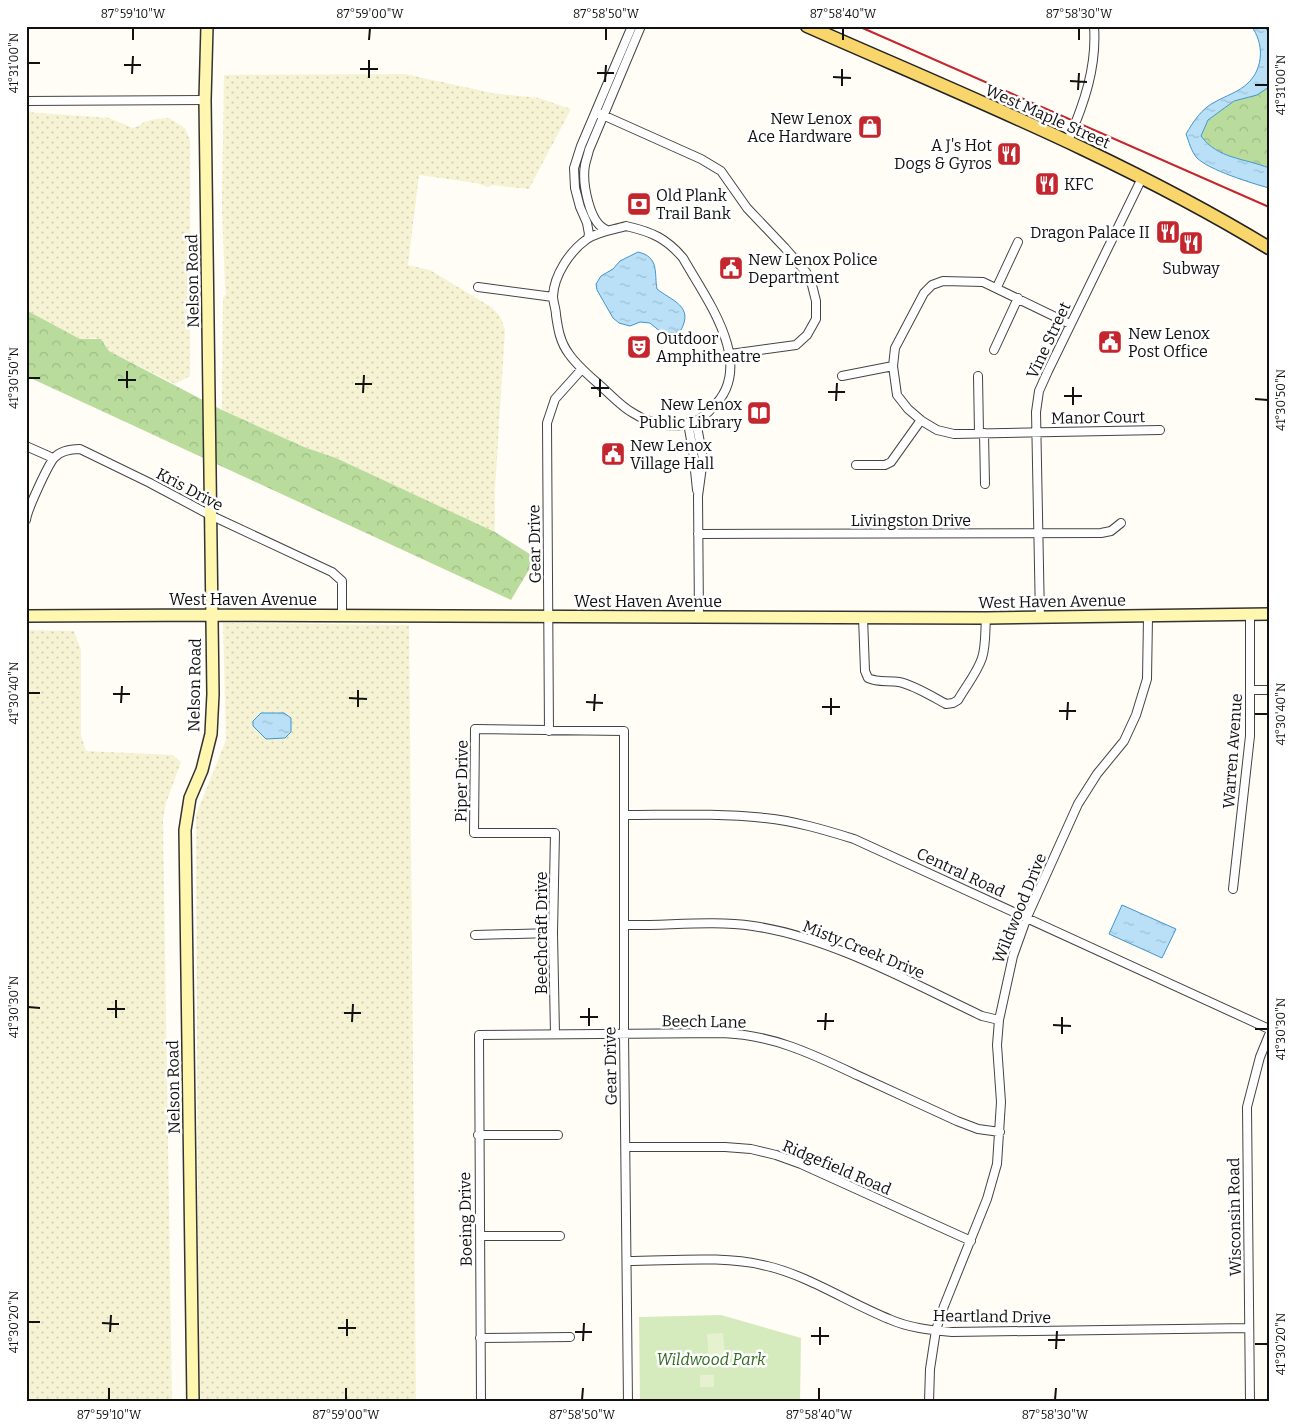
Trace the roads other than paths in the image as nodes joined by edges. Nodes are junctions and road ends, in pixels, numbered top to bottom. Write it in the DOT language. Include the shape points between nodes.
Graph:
graph roads {
  1 [pos="207,26"];
  2 [pos="632,26"];
  3 [pos="641,26"];
  4 [pos="807,26"];
  5 [pos="1094,26"];
  6 [pos="206,100"];
  7 [pos="26,101"];
  8 [pos="596,112"];
  9 [pos="604,116"];
  10 [pos="1068,141"];
  11 [pos="1142,178"];
  12 [pos="607,230"];
  13 [pos="588,238"];
  14 [pos="1018,242"];
  15 [pos="1269,248"];
  16 [pos="478,287"];
  17 [pos="997,288"];
  18 [pos="553,297"];
  19 [pos="1018,298"];
  20 [pos="1070,324"];
  21 [pos="994,350"];
  22 [pos="730,354"];
  23 [pos="893,366"];
  24 [pos="582,369"];
  25 [pos="842,376"];
  26 [pos="978,376"];
  27 [pos="921,420"];
  28 [pos="696,422"];
  29 [pos="688,423"];
  30 [pos="1160,430"];
  31 [pos="1037,432"];
  32 [pos="982,433"];
  33 [pos="26,446"];
  34 [pos="54,458"];
  35 [pos="856,465"];
  36 [pos="985,484"];
  37 [pos="698,496"];
  38 [pos="210,515"];
  39 [pos="26,520"];
  40 [pos="1121,523"];
  41 [pos="698,534"];
  42 [pos="1039,534"];
  43 [pos="1269,614"];
  44 [pos="211,615"];
  45 [pos="1250,615"];
  46 [pos="26,616"];
  47 [pos="342,616"];
  48 [pos="549,616"];
  49 [pos="1148,616"];
  50 [pos="698,617"];
  51 [pos="863,617"];
  52 [pos="986,618"];
  53 [pos="1040,618"];
  54 [pos="1251,690"];
  55 [pos="1269,690"];
  56 [pos="549,731"];
  57 [pos="624,815"];
  58 [pos="555,833"];
  59 [pos="1233,888"];
  60 [pos="1027,917"];
  61 [pos="624,925"];
  62 [pos="553,933"];
  63 [pos="475,935"];
  64 [pos="999,1020"];
  65 [pos="1269,1029"];
  66 [pos="624,1033"];
  67 [pos="555,1034"];
  68 [pos="479,1035"];
  69 [pos="1269,1035"];
  70 [pos="1000,1132"];
  71 [pos="478,1135"];
  72 [pos="558,1135"];
  73 [pos="626,1148"];
  74 [pos="480,1236"];
  75 [pos="560,1236"];
  76 [pos="971,1241"];
  77 [pos="627,1261"];
  78 [pos="1249,1328"];
  79 [pos="936,1330"];
  80 [pos="570,1337"];
  81 [pos="480,1338"];
  82 [pos="193,1402"];
  83 [pos="480,1402"];
  84 [pos="628,1402"];
  85 [pos="929,1402"];
  86 [pos="1250,1402"];
  1 -- 6 [label="street, Nelson Road"];
  2 -- 8 [label="street"];
  3 -- 9 [label="street"];
  4 -- 10 [label="main road, West Maple Street"];
  5 -- 10 [label="street" via="1094,51 1087,93"];
  6 -- 7 [label="street"];
  6 -- 38 [label="street, Nelson Road"];
  8 -- 9 [label="street"];
  8 -- 13 [label="street" via="574,168 575,188 587,223"];
  9 -- 12 [label="street" via="589,150 584,185 595,220"];
  9 -- 22 [label="street" via="721,171 747,208 806,272 816,301 816,319 807,335 796,345"];
  10 -- 11 [label="main road, West Maple Street"];
  11 -- 15 [label="main road, West Maple Street"];
  11 -- 20 [label="street, Vine Street"];
  12 -- 13 [label="street"];
  12 -- 22 [label="street" via="626,226 646,231 661,237 676,250 719,321"];
  13 -- 18 [label="street" via="569,257 560,272"];
  14 -- 17 [label="street"];
  16 -- 18 [label="street"];
  17 -- 19 [label="street"];
  17 -- 23 [label="street" via="974,281 943,281 932,285 924,293 895,348"];
  18 -- 24 [label="street" via="561,342"];
  19 -- 20 [label="street"];
  19 -- 21 [label="street"];
  20 -- 31 [label="street, Vine Street" via="1039,391"];
  22 -- 28 [label="street" via="731,375 726,391 718,403"];
  23 -- 25 [label="street"];
  23 -- 27 [label="street" via="896,395"];
  24 -- 29 [label="street" via="631,413 660,425"];
  24 -- 48 [label="street, Gear Drive" via="555,400 547,423"];
  26 -- 32 [label="street"];
  27 -- 32 [label="street" via="938,430 954,434"];
  27 -- 35 [label="street" via="891,462"];
  28 -- 29 [label="street"];
  28 -- 37 [label="street" via="703,458"];
  29 -- 37 [label="street"];
  30 -- 31 [label="street, Manor Court"];
  31 -- 32 [label="street"];
  31 -- 42 [label="street, Vine Street"];
  32 -- 36 [label="street"];
  33 -- 34 [label="street"];
  34 -- 38 [label="street, Kris Drive" via="71,449 80,450 150,482"];
  34 -- 39 [label="street"];
  37 -- 41 [label="street"];
  38 -- 44 [label="street, Nelson Road"];
  38 -- 47 [label="street, Kris Drive" via="332,572 342,581"];
  40 -- 42 [label="street, Livingston Drive" via="1106,532"];
  41 -- 42 [label="street, Livingston Drive"];
  41 -- 50 [label="street"];
  42 -- 53 [label="street, Vine Street"];
  43 -- 45 [label="street, West Haven Avenue"];
  44 -- 46 [label="street, West Haven Avenue"];
  44 -- 47 [label="street, West Haven Avenue"];
  44 -- 82 [label="street, Nelson Road" via="211,734 202,770 190,798 185,830"];
  45 -- 49 [label="street, West Haven Avenue"];
  45 -- 54 [label="street, Warren Avenue"];
  47 -- 48 [label="street, West Haven Avenue"];
  48 -- 50 [label="street, West Haven Avenue"];
  48 -- 56 [label="street, Gear Drive"];
  49 -- 53 [label="street, West Haven Avenue"];
  49 -- 60 [label="street, Wildwood Drive" via="1146,679 1136,715 1124,741 1078,804"];
  50 -- 51 [label="street, West Haven Avenue"];
  51 -- 52 [label="street, West Haven Avenue"];
  51 -- 52 [label="street" via="868,678 906,684 946,704 958,700 978,668 983,657"];
  52 -- 53 [label="street, West Haven Avenue"];
  54 -- 55 [label="street"];
  54 -- 59 [label="street, Warren Avenue" via="1250,736"];
  56 -- 57 [label="street, Gear Drive" via="624,730"];
  56 -- 58 [label="street, Piper Drive" via="475,729 474,833"];
  57 -- 60 [label="street, Central Road" via="736,815 822,829 854,839"];
  57 -- 61 [label="street, Gear Drive"];
  58 -- 62 [label="street, Beechcraft Drive"];
  60 -- 64 [label="street, Wildwood Drive" via="1013,956"];
  60 -- 65 [label="street, Central Road"];
  61 -- 64 [label="street, Misty Creek Drive" via="736,924 799,936 833,948 982,1016"];
  61 -- 66 [label="street, Gear Drive"];
  62 -- 63 [label="street"];
  62 -- 67 [label="street, Beechcraft Drive"];
  64 -- 70 [label="street, Wildwood Drive"];
  66 -- 67 [label="street, Beech Lane"];
  66 -- 70 [label="street, Beech Lane" via="722,1033 765,1038 814,1055 957,1121 978,1129"];
  66 -- 73 [label="street, Gear Drive"];
  67 -- 68 [label="street, Beech Lane"];
  68 -- 71 [label="street, Boeing Drive"];
  69 -- 78 [label="street, Wisconsin Road" via="1247,1107"];
  70 -- 76 [label="street, Wildwood Drive" via="997,1164"];
  71 -- 72 [label="street"];
  71 -- 74 [label="street, Boeing Drive"];
  73 -- 76 [label="street, Ridgefield Road" via="725,1147 776,1155"];
  73 -- 77 [label="street, Gear Drive"];
  74 -- 75 [label="street"];
  74 -- 81 [label="street, Boeing Drive"];
  76 -- 79 [label="street, Wildwood Drive"];
  77 -- 79 [label="street, Heartland Drive" via="736,1260 768,1266 890,1320"];
  77 -- 84 [label="street, Gear Drive"];
  78 -- 79 [label="street, Heartland Drive"];
  78 -- 86 [label="street, Wisconsin Road"];
  79 -- 85 [label="street, Wildwood Drive"];
  80 -- 81 [label="street"];
  81 -- 83 [label="street, Boeing Drive"];
}
